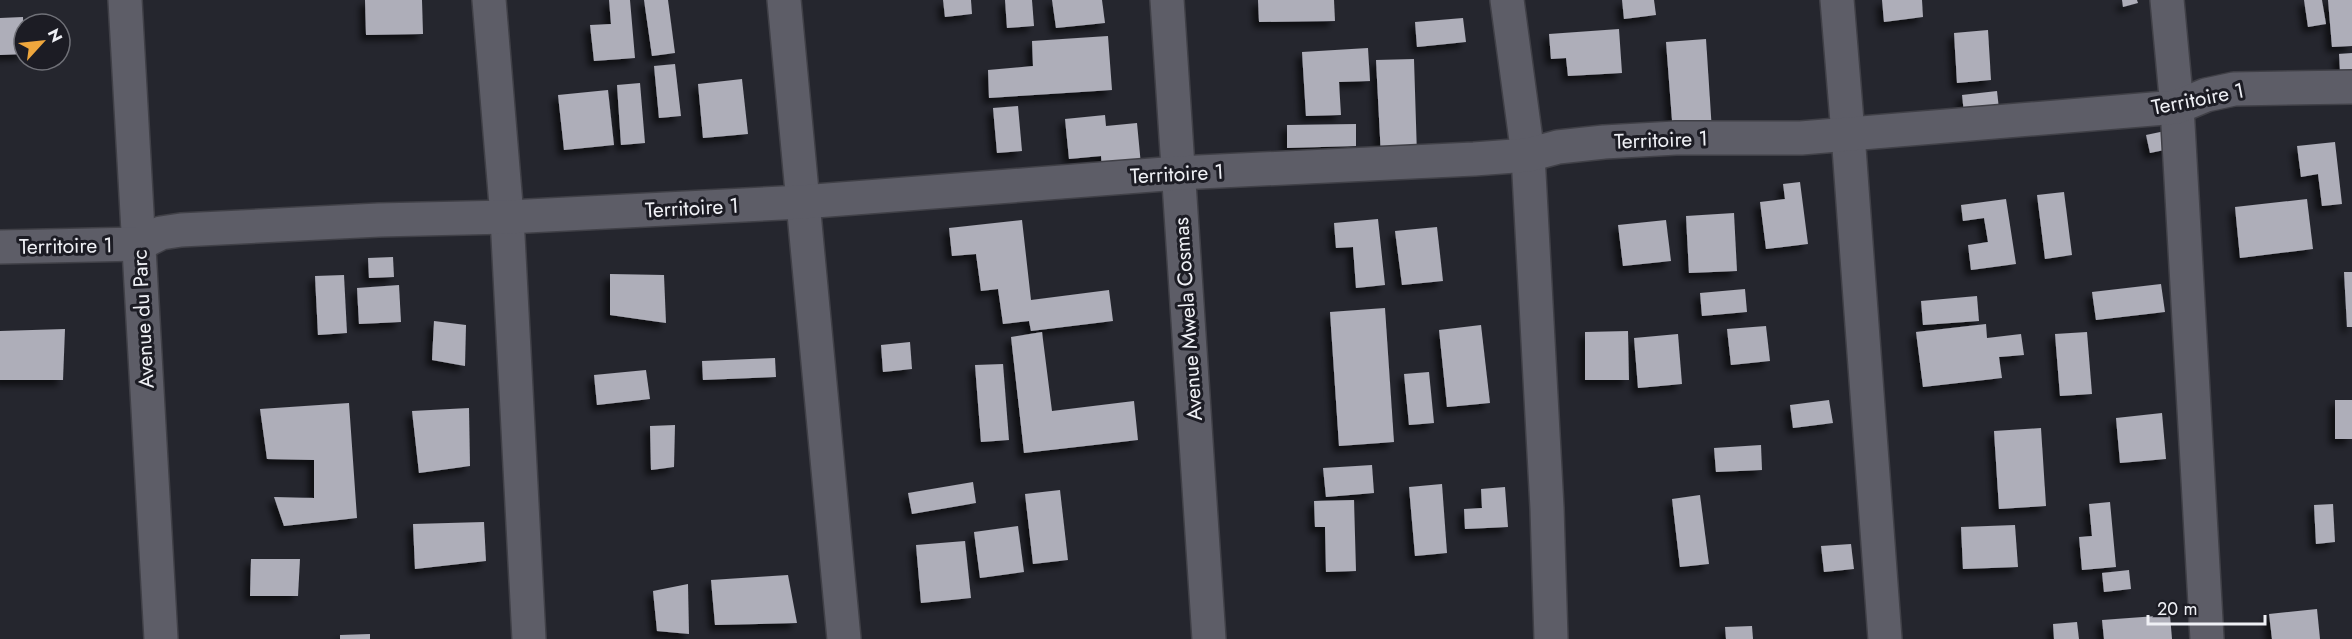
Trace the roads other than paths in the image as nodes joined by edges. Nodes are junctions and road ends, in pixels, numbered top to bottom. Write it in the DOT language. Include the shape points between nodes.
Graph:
graph roads {
  1 [pos="124,0"];
  2 [pos="489,0"];
  3 [pos="784,0"];
  4 [pos="1167,0"];
  5 [pos="1507,0"];
  6 [pos="1836,0"];
  7 [pos="2167,0"];
  8 [pos="2352,87"];
  9 [pos="2177,107"];
  10 [pos="1848,134"];
  11 [pos="1528,155"];
  12 [pos="1178,173"];
  13 [pos="802,202"];
  14 [pos="507,217"];
  15 [pos="139,244"];
  16 [pos="0,247"];
  17 [pos="161,639"];
  18 [pos="529,639"];
  19 [pos="844,639"];
  20 [pos="1209,639"];
  21 [pos="1551,639"];
  22 [pos="1885,639"];
  23 [pos="2207,639"];
  1 -- 15 [label="street, Avenue du Parc"];
  2 -- 14 [label="street"];
  3 -- 13 [label="street"];
  4 -- 12 [label="street, Avenue Mwela Cosmas"];
  5 -- 11 [label="street"];
  6 -- 10 [label="street"];
  7 -- 9 [label="street"];
  8 -- 9 [label="street, Territoire 1" via="2234,88"];
  9 -- 10 [label="street, Territoire 1"];
  9 -- 23 [label="street"];
  10 -- 11 [label="street, Territoire 1" via="1604,142"];
  10 -- 22 [label="street"];
  11 -- 12 [label="street, Territoire 1"];
  11 -- 21 [label="street"];
  12 -- 13 [label="street, Territoire 1"];
  12 -- 20 [label="street, Avenue Mwela Cosmas"];
  13 -- 14 [label="street, Territoire 1"];
  13 -- 19 [label="street"];
  14 -- 15 [label="street, Territoire 1" via="380,219 181,230 161,233"];
  14 -- 18 [label="street"];
  15 -- 16 [label="street, Territoire 1"];
  15 -- 17 [label="street, Avenue du Parc"];
}
